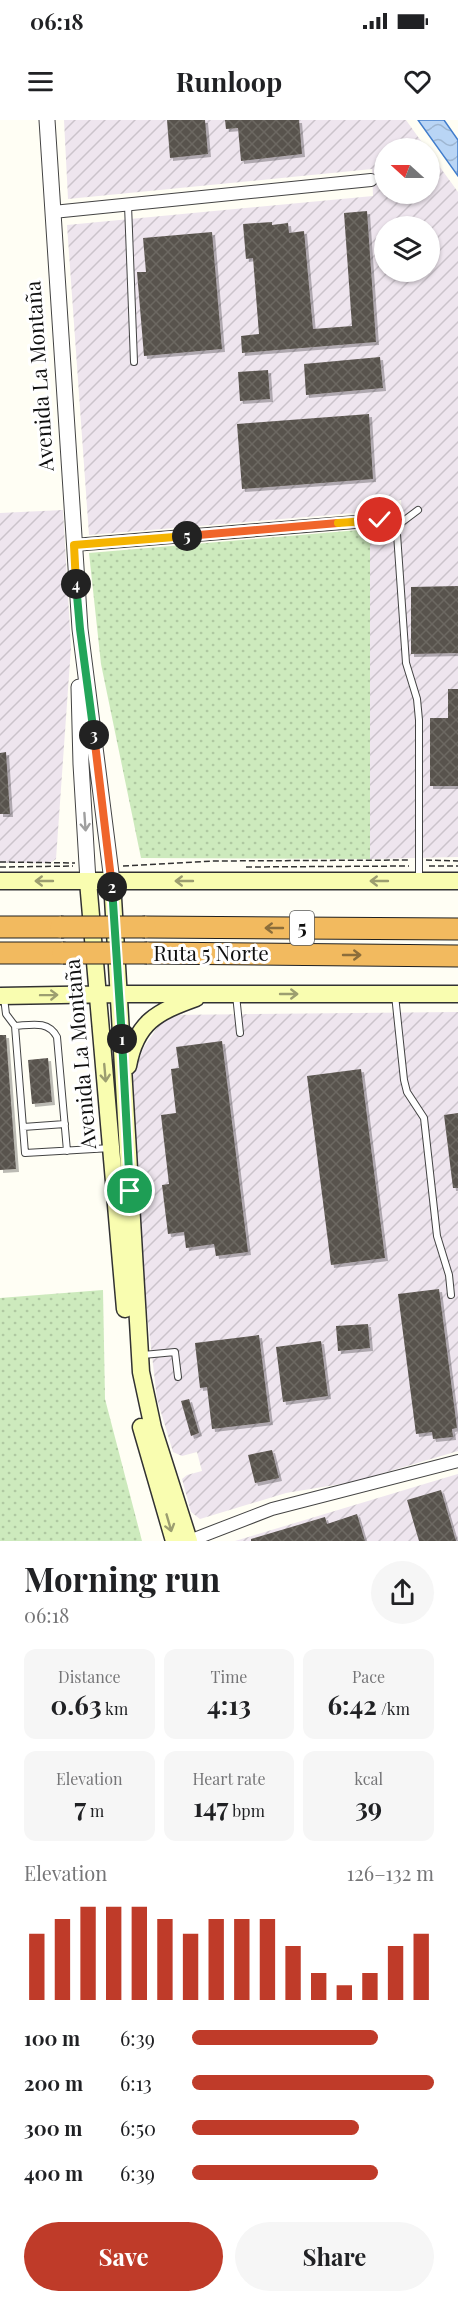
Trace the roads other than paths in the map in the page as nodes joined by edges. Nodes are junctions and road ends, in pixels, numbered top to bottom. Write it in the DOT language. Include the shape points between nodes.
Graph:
graph roads {
  1 [pos="47,120"];
  2 [pos="371,180"];
  3 [pos="128,205"];
  4 [pos="53,212"];
  5 [pos="134,362"];
  6 [pos="418,510"];
  7 [pos="380,520"];
  8 [pos="394,528"];
  9 [pos="74,545"];
  10 [pos="80,629"];
  11 [pos="419,869"];
  12 [pos="88,874"];
  13 [pos="111,874"];
  14 [pos="0,881"];
  15 [pos="458,881"];
  16 [pos="0,927"];
  17 [pos="458,929"];
  18 [pos="0,953"];
  19 [pos="458,956"];
  20 [pos="99,994"];
  21 [pos="119,994"];
  22 [pos="210,994"];
  23 [pos="236,994"];
  24 [pos="395,994"];
  25 [pos="458,994"];
  26 [pos="2,996"];
  27 [pos="15,1026"];
  28 [pos="240,1034"];
  29 [pos="125,1097"];
  30 [pos="65,1124"];
  31 [pos="22,1127"];
  32 [pos="111,1148"];
  33 [pos="67,1150"];
  34 [pos="451,1295"];
  35 [pos="139,1356"];
  36 [pos="178,1377"];
  37 [pos="458,1461"];
  38 [pos="174,1541"];
  39 [pos="189,1541"];
  1 -- 4 [label="street, Avenida La Montaña"];
  2 -- 3 [label="street"];
  3 -- 4 [label="street"];
  3 -- 5 [label="lane"];
  4 -- 9 [label="street, Avenida La Montaña"];
  6 -- 8 [label="lane"];
  7 -- 8 [label="lane"];
  7 -- 9 [label="street"];
  8 -- 11 [label="lane" via="406,663 419,720"];
  9 -- 10 [label="street, Avenida La Montaña"];
  10 -- 12 [label="street, Avenida La Montaña, one-way" via="80,726"];
  10 -- 13 [label="street, Avenida La Montaña"];
  11 -- 13 [label="main road, one-way"];
  11 -- 15 [label="main road"];
  12 -- 13 [label="main road"];
  12 -- 14 [label="main road, one-way"];
  12 -- 20 [label="main road, Avenida La Montaña"];
  13 -- 21 [label="main road, Avenida La Montaña"];
  17 -- 16 [label="highway, Ruta 5 Norte / 5, one-way, bridge"];
  18 -- 19 [label="highway, Ruta 5 Norte / 5, one-way, bridge"];
  20 -- 21 [label="main road"];
  26 -- 20 [label="main road, one-way"];
  20 -- 32 [label="main road, Avenida La Montaña, one-way"];
  21 -- 22 [label="main road"];
  21 -- 29 [label="main road, Avenida La Montaña"];
  22 -- 23 [label="main road"];
  22 -- 29 [label="main road" via="159,1013 141,1030 130,1055"];
  23 -- 24 [label="main road, one-way"];
  23 -- 28 [label="lane"];
  24 -- 25 [label="main road"];
  24 -- 34 [label="lane" via="404,1080 424,1118 437,1236"];
  26 -- 27 [label="lane" via="6,1014"];
  27 -- 30 [label="lane" via="43,1024 57,1037"];
  27 -- 31 [label="lane"];
  29 -- 35 [label="main road, Avenida La Montaña"];
  30 -- 31 [label="lane"];
  30 -- 33 [label="lane"];
  31 -- 33 [label="lane" via="24,1153"];
  32 -- 33 [label="lane"];
  32 -- 38 [label="main road, Avenida La Montaña, one-way" via="133,1387"];
  35 -- 36 [label="lane" via="175,1352"];
  35 -- 39 [label="main road, Avenida La Montaña" via="153,1428"];
  37 -- 39 [label="street" via="272,1509"];
}
